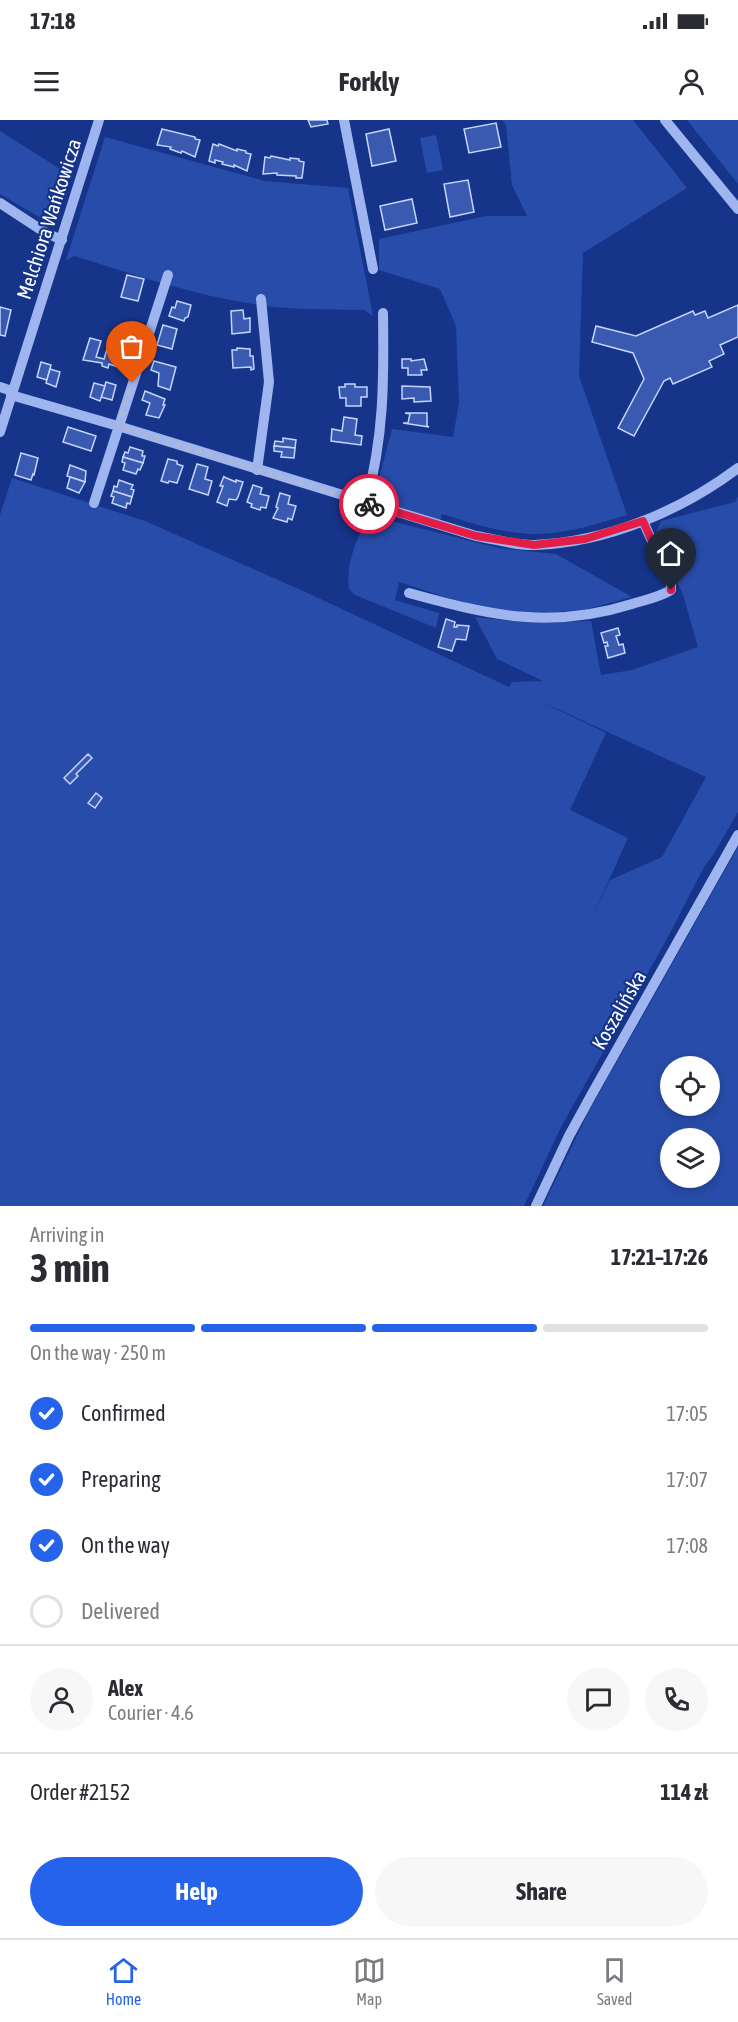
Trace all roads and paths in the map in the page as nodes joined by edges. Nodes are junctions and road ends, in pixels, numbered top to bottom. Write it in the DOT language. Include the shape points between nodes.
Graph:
graph roads {
  1 [pos="99,120"];
  2 [pos="344,120"];
  3 [pos="665,120"];
  4 [pos="0,203"];
  5 [pos="738,209"];
  6 [pos="62,240"];
  7 [pos="373,269"];
  8 [pos="168,275"];
  9 [pos="261,299"];
  10 [pos="383,313"];
  11 [pos="0,387"];
  12 [pos="12,393"];
  13 [pos="118,426"];
  14 [pos="0,432"];
  15 [pos="738,468"];
  16 [pos="257,470"];
  17 [pos="94,503"];
  18 [pos="366,503"];
  19 [pos="643,521"];
  20 [pos="409,594"];
  21 [pos="738,835"];
  22 [pos="536,1206"];
  1 -- 6 [label="street, Melchiora Wańkowicza"];
  2 -- 7 [label="street"];
  3 -- 5 [label="street"];
  4 -- 6 [label="street"];
  6 -- 12 [label="street, Melchiora Wańkowicza"];
  8 -- 13 [label="street"];
  9 -- 16 [label="street" via="269,381"];
  10 -- 18 [label="street" via="383,414 376,467"];
  11 -- 12 [label="street"];
  12 -- 13 [label="street"];
  12 -- 14 [label="street, Melchiora Wańkowicza"];
  13 -- 16 [label="street"];
  13 -- 17 [label="street"];
  15 -- 19 [label="street" via="710,489"];
  16 -- 18 [label="street"];
  18 -- 19 [label="street" via="476,536 534,545 585,539"];
  19 -- 20 [label="street" via="671,585 666,594 582,615 529,619 471,610"];
  21 -- 22 [label="street, Koszalińska" via="569,1136"];
}
